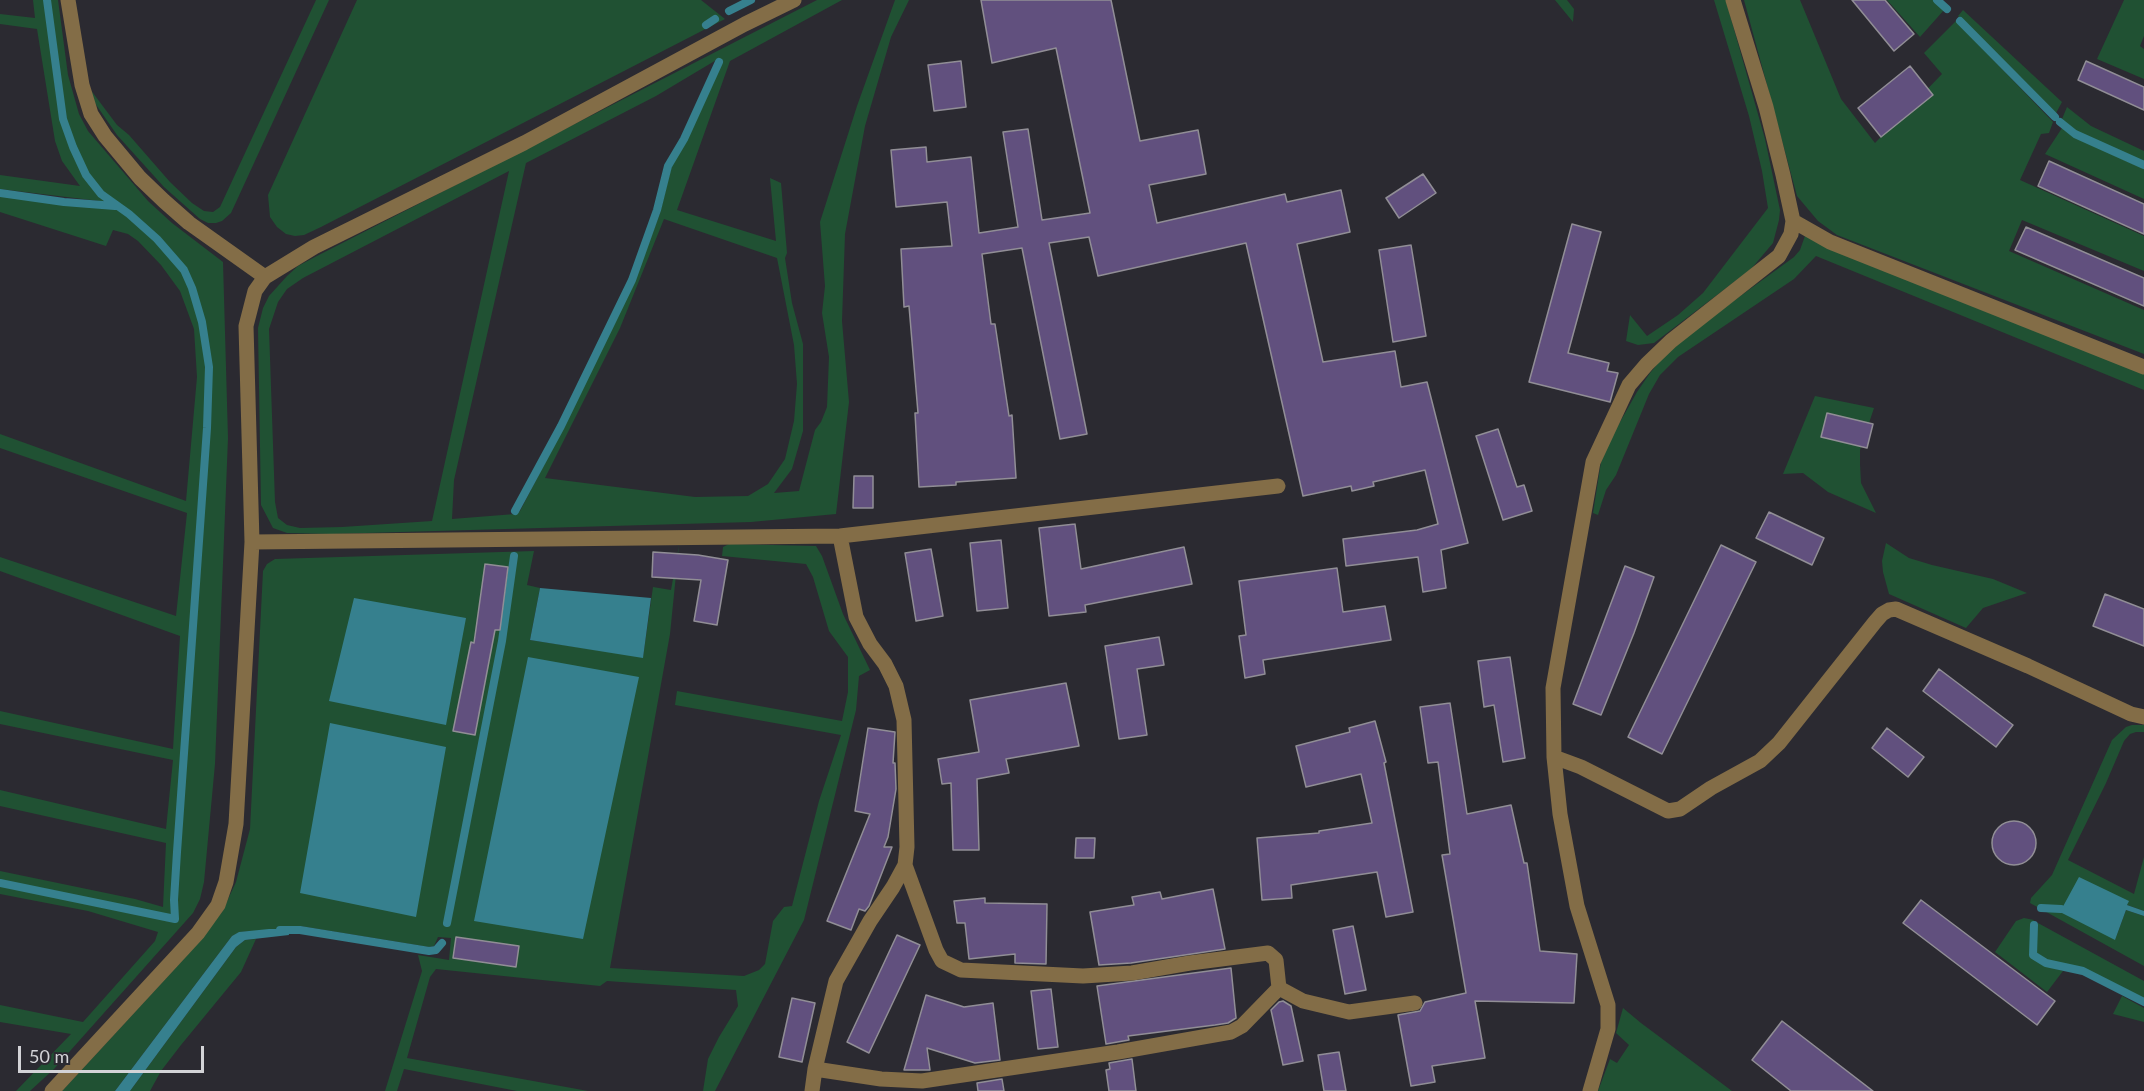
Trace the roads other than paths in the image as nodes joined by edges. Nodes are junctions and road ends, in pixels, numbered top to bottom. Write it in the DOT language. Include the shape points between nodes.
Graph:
graph roads {
  1 [pos="68,0"];
  2 [pos="794,0"];
  3 [pos="1733,0"];
  4 [pos="1793,221"];
  5 [pos="265,277"];
  6 [pos="2144,368"];
  7 [pos="1278,486"];
  8 [pos="840,536"];
  9 [pos="252,542"];
  10 [pos="2144,717"];
  11 [pos="1554,757"];
  12 [pos="905,865"];
  13 [pos="1280,988"];
  14 [pos="1415,1003"];
  15 [pos="815,1069"];
  16 [pos="52,1091"];
  17 [pos="812,1091"];
  18 [pos="1590,1091"];
  1 -- 5 [label="street" via="82,85 91,114 105,136 164,201"];
  2 -- 5 [label="street" via="524,143 314,247"];
  3 -- 4 [label="street" via="1766,107"];
  4 -- 6 [label="street" via="1830,242"];
  4 -- 11 [label="street" via="1779,256 1671,341 1639,373 1605,434 1593,462 1558,654 1553,688"];
  5 -- 9 [label="street" via="255,291 246,326"];
  7 -- 8 [label="street"];
  8 -- 9 [label="street"];
  8 -- 12 [label="street" via="856,617 896,686 904,720"];
  9 -- 16 [label="street" via="236,824 218,905 198,933"];
  10 -- 11 [label="street" via="1896,609 1882,614 1779,743 1760,761 1680,809 1668,811 1581,766"];
  11 -- 18 [label="street" via="1577,906 1608,1005 1608,1029"];
  12 -- 13 [label="street" via="936,950 951,967 1083,976 1132,973 1268,953 1276,960"];
  12 -- 15 [label="street" via="836,981"];
  13 -- 14 [label="street" via="1303,1002 1349,1012"];
  13 -- 15 [label="street" via="1231,1032 1118,1052 922,1081"];
  15 -- 17 [label="street"];
}
